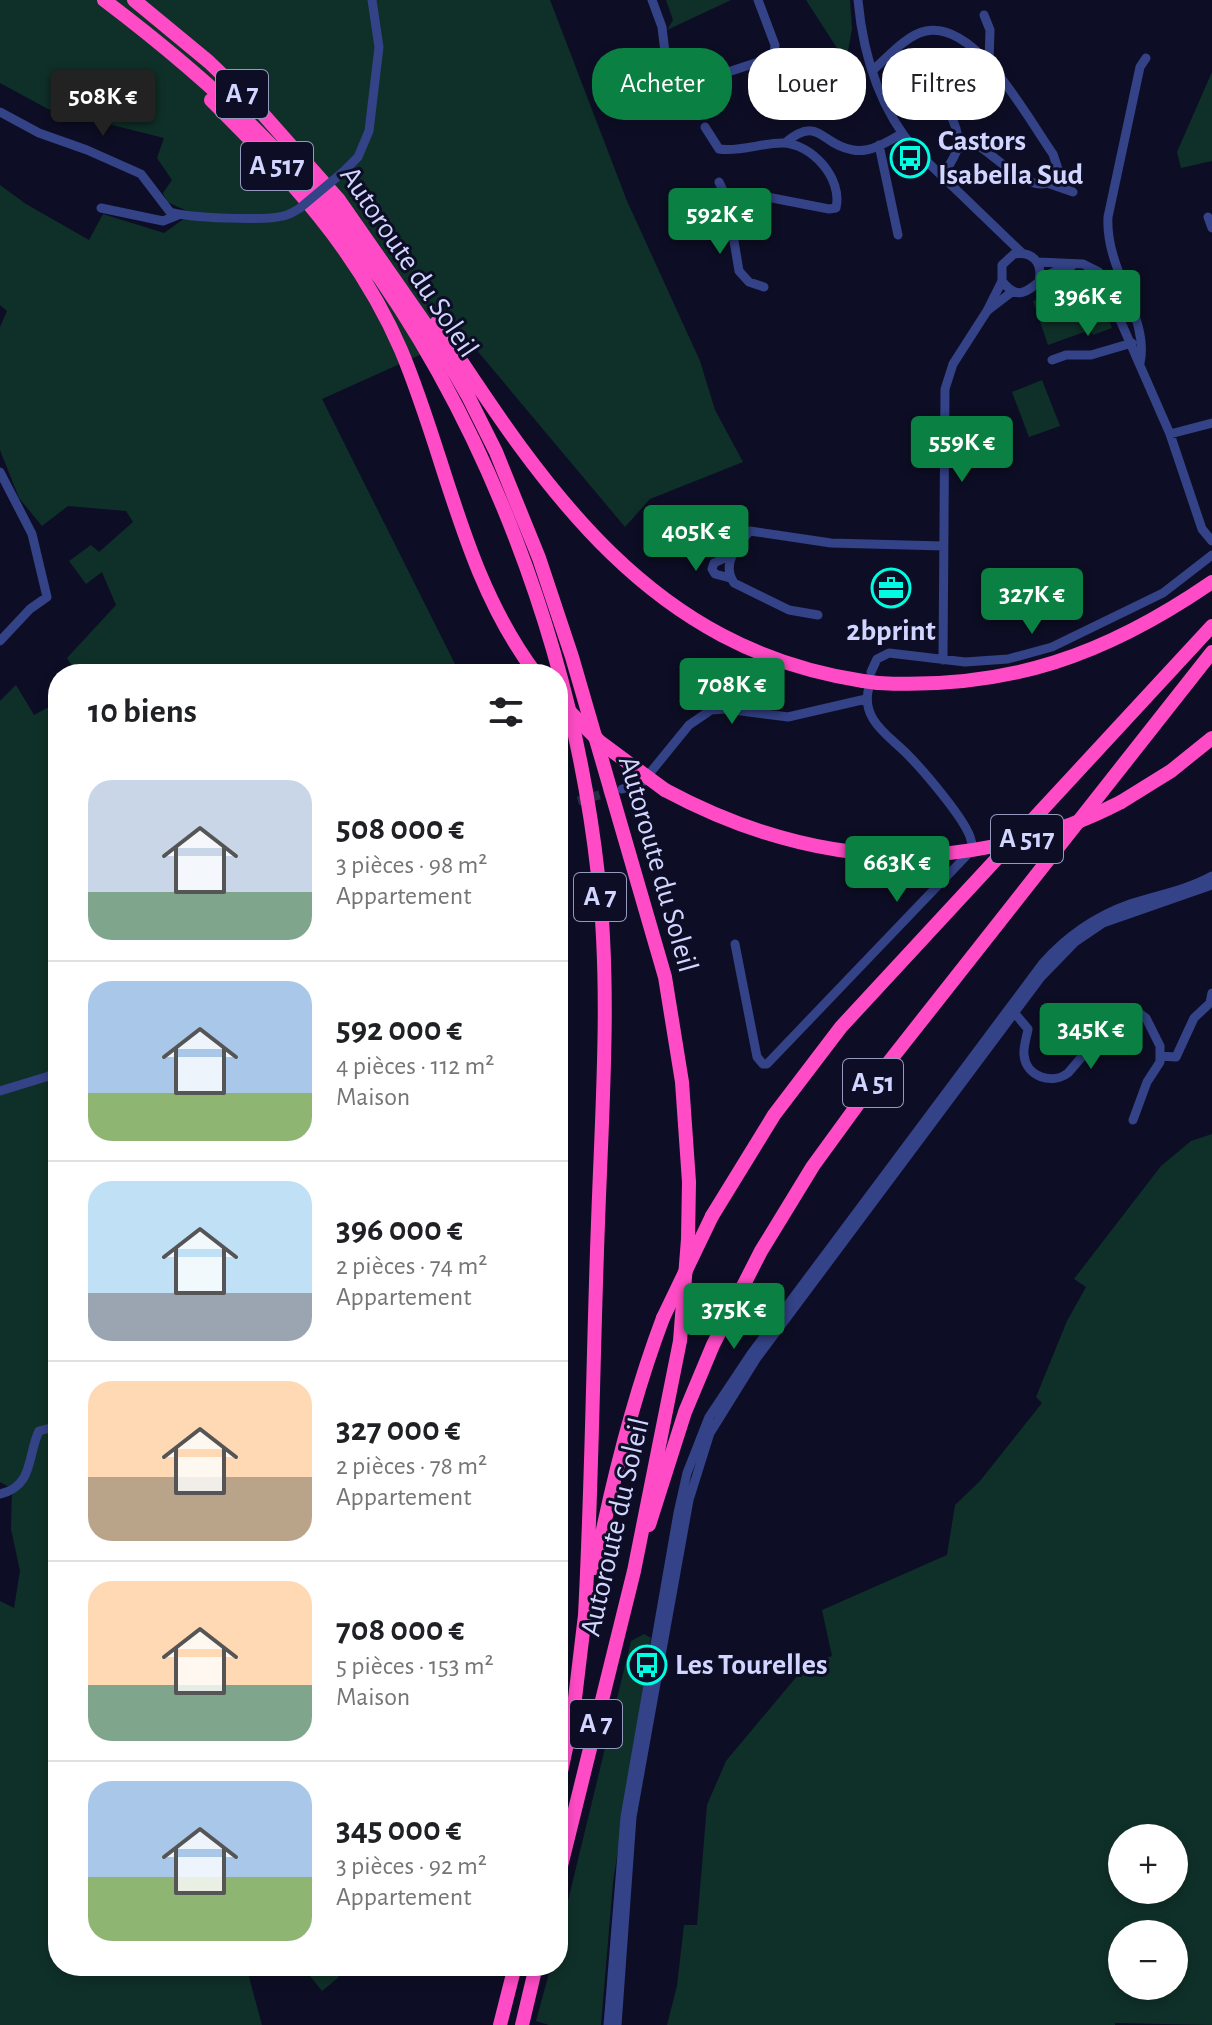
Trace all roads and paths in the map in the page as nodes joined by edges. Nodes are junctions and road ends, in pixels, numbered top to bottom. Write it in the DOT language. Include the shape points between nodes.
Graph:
graph roads {
  1 [pos="95,0"];
  2 [pos="104,0"];
  3 [pos="134,0"];
  4 [pos="372,0"];
  5 [pos="652,0"];
  6 [pos="758,0"];
  7 [pos="858,0"];
  8 [pos="984,15"];
  9 [pos="900,48"];
  10 [pos="970,48"];
  11 [pos="989,48"];
  12 [pos="1146,58"];
  13 [pos="882,63"];
  14 [pos="872,71"];
  15 [pos="1005,86"];
  16 [pos="0,112"];
  17 [pos="952,120"];
  18 [pos="705,127"];
  19 [pos="901,134"];
  20 [pos="785,143"];
  21 [pos="879,145"];
  22 [pos="957,149"];
  23 [pos="942,176"];
  24 [pos="719,182"];
  25 [pos="1047,183"];
  26 [pos="1073,192"];
  27 [pos="727,199"];
  28 [pos="339,200"];
  29 [pos="101,208"];
  30 [pos="178,215"];
  31 [pos="1208,217"];
  32 [pos="997,226"];
  33 [pos="1212,228"];
  34 [pos="898,235"];
  35 [pos="1022,253"];
  36 [pos="1006,259"];
  37 [pos="1038,262"];
  38 [pos="1083,264"];
  39 [pos="1002,281"];
  40 [pos="1039,281"];
  41 [pos="764,287"];
  42 [pos="1013,291"];
  43 [pos="987,311"];
  44 [pos="1132,343"];
  45 [pos="1052,360"];
  46 [pos="1140,363"];
  47 [pos="1212,423"];
  48 [pos="1170,434"];
  49 [pos="0,472"];
  50 [pos="1212,541"];
  51 [pos="944,546"];
  52 [pos="731,555"];
  53 [pos="1212,555"];
  54 [pos="730,578"];
  55 [pos="1212,582"];
  56 [pos="818,615"];
  57 [pos="1212,626"];
  58 [pos="0,641"];
  59 [pos="1212,652"];
  60 [pos="943,660"];
  61 [pos="529,664"];
  62 [pos="556,664"];
  63 [pos="870,681"];
  64 [pos="866,699"];
  65 [pos="568,710"];
  66 [pos="568,711"];
  67 [pos="1212,738"];
  68 [pos="622,789"];
  69 [pos="1212,876"];
  70 [pos="1212,885"];
  71 [pos="735,944"];
  72 [pos="1212,993"];
  73 [pos="1012,1010"];
  74 [pos="1160,1056"];
  75 [pos="48,1076"];
  76 [pos="0,1091"];
  77 [pos="1133,1120"];
  78 [pos="48,1429"];
  79 [pos="0,1494"];
  80 [pos="634,1571"];
  81 [pos="585,1615"];
  82 [pos="568,1739"];
  83 [pos="568,1838"];
  84 [pos="512,1976"];
  85 [pos="534,1976"];
  86 [pos="500,2025"];
  87 [pos="522,2025"];
  88 [pos="608,2025"];
  89 [pos="617,2025"];
  1 -- 61 [label="highway, A 517" via="211,100 273,162 345,248 402,352 478,572"];
  2 -- 62 [label="highway, Autoroute du Soleil / A 7" via="198,76 306,183 399,307 453,400 505,512"];
  3 -- 28 [label="highway, Autoroute du Soleil / A 7" via="254,105"];
  4 -- 30 [label="street, bridge" via="379,47 369,131 358,157 287,216"];
  5 -- 6 [label="street" via="662,27 668,78 679,88 774,55"];
  7 -- 14 [label="street"];
  8 -- 11 [label="street"];
  9 -- 10 [label="street" via="929,30 953,35"];
  12 -- 46 [label="street" via="1107,236 1143,340"];
  13 -- 14 [label="street"];
  14 -- 19 [label="street"];
  15 -- 25 [label="street" via="1058,164 1056,178"];
  16 -- 30 [label="street" via="141,174 165,208"];
  17 -- 22 [label="street"];
  18 -- 20 [label="street" via="719,149"];
  19 -- 21 [label="street"];
  19 -- 23 [label="street"];
  20 -- 21 [label="street" via="799,131 811,130 856,151"];
  20 -- 27 [label="street" via="826,168 836,208 767,197"];
  21 -- 34 [label="street"];
  22 -- 23 [label="street"];
  22 -- 25 [label="street" via="980,147 1021,179"];
  23 -- 32 [label="street"];
  24 -- 27 [label="street"];
  25 -- 26 [label="street"];
  27 -- 41 [label="street" via="739,271"];
  28 -- 63 [label="highway, A 517" via="400,274 552,489 628,571 679,610 743,646 810,670"];
  28 -- 80 [label="highway, Autoroute du Soleil / A 7" via="450,364 526,522 575,667 665,977 685,1114 688,1239 676,1366"];
  29 -- 30 [label="street" via="163,221"];
  31 -- 33 [label="street"];
  32 -- 35 [label="street"];
  32 -- 36 [label="street"];
  35 -- 36 [label="street"];
  35 -- 37 [label="street"];
  36 -- 39 [label="street"];
  37 -- 38 [label="street"];
  37 -- 40 [label="street"];
  38 -- 40 [label="street" via="1057,269"];
  38 -- 44 [label="street" via="1099,272"];
  39 -- 42 [label="street"];
  39 -- 43 [label="street"];
  40 -- 42 [label="street" via="1028,292"];
  42 -- 43 [label="street"];
  43 -- 51 [label="street" via="953,364 945,389"];
  44 -- 45 [label="street"];
  44 -- 46 [label="street"];
  46 -- 48 [label="street"];
  47 -- 48 [label="street"];
  48 -- 50 [label="street" via="1202,529"];
  49 -- 58 [label="street" via="32,534 47,597"];
  51 -- 52 [label="street" via="823,542 752,530"];
  51 -- 60 [label="street"];
  52 -- 54 [label="street"];
  52 -- 54 [label="street" via="712,569"];
  53 -- 60 [label="street" via="1163,593 1068,642 1008,659"];
  54 -- 56 [label="street" via="740,588 789,610"];
  55 -- 63 [label="highway, A 517" via="1120,636 1038,668 980,681"];
  57 -- 81 [label="highway, A 51, bridge" via="841,1027 774,1115 712,1216 663,1318 619,1455"];
  59 -- 80 [label="highway, A 51" via="863,1096 804,1179 743,1283 706,1360"];
  60 -- 63 [label="street" via="889,653 877,659"];
  63 -- 64 [label="street"];
  64 -- 68 [label="street" via="788,717 711,710 689,725 641,784"];
  64 -- 71 [label="street" via="876,725 919,767 963,824 972,843 969,855 767,1064 757,1057"];
  65 -- 67 [label="highway, A 517, bridge" via="600,742 665,790 748,829 856,853 928,855 1022,841 1121,802"];
  66 -- 81 [label="highway, Autoroute du Soleil / A 7" via="584,775 603,945"];
  69 -- 73 [label="street" via="1129,904 1082,928 1051,955"];
  70 -- 73 [label="street" via="1103,923 1075,942"];
  72 -- 74 [label="street" via="1176,1057"];
  73 -- 74 [label="street" via="1028,1029 1024,1056 1031,1070 1047,1080 1068,1073 1125,1012 1146,1018"];
  73 -- 88 [label="street" via="751,1354 709,1417 697,1447 678,1513 625,1817"];
  73 -- 89 [label="street" via="756,1359 710,1433 689,1500 632,1817"];
  74 -- 77 [label="street"];
  75 -- 76 [label="street"];
  78 -- 79 [label="street" via="39,1431 27,1475"];
  80 -- 83 [label="highway, Autoroute du Soleil / A 7"];
  81 -- 82 [label="highway, Autoroute du Soleil / A 7"];
  84 -- 86 [label="highway"];
  85 -- 87 [label="highway"];
}
